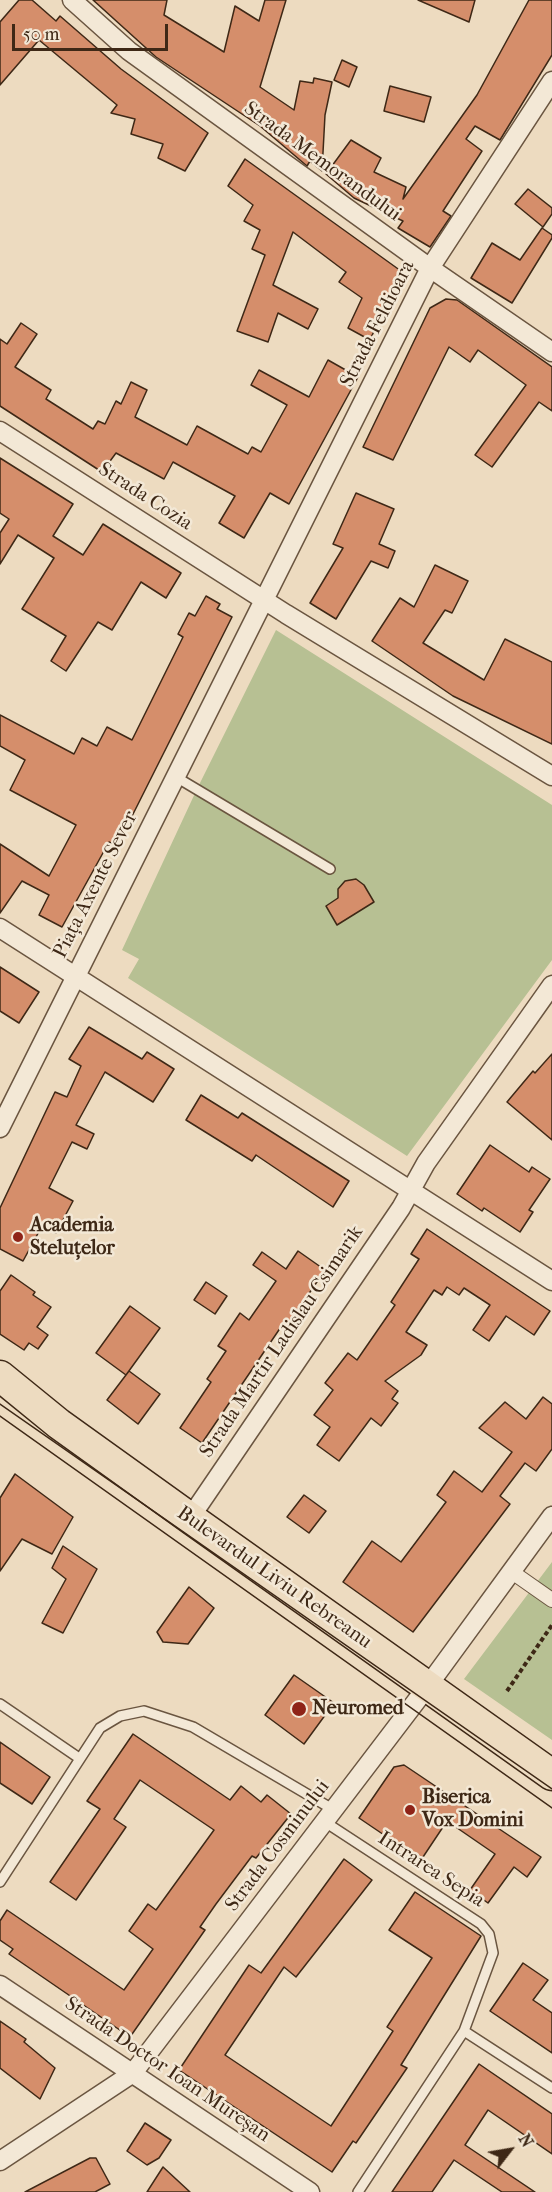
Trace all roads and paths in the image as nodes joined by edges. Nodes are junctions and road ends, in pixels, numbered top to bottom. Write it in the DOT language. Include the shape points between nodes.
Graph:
graph roads {
  1 [pos="72,0"];
  2 [pos="552,81"];
  3 [pos="430,268"];
  4 [pos="552,352"];
  5 [pos="0,431"];
  6 [pos="266,601"];
  7 [pos="552,776"];
  8 [pos="176,777"];
  9 [pos="330,869"];
  10 [pos="0,928"];
  11 [pos="75,976"];
  12 [pos="552,985"];
  13 [pos="0,1128"];
  14 [pos="411,1191"];
  15 [pos="552,1281"];
  16 [pos="0,1377"];
  17 [pos="552,1516"];
  18 [pos="190,1518"];
  19 [pos="512,1572"];
  20 [pos="552,1600"];
  21 [pos="552,1625"];
  22 [pos="427,1687"];
  23 [pos="507,1691"];
  24 [pos="0,1704"];
  25 [pos="79,1758"];
  26 [pos="552,1775"];
  27 [pos="329,1816"];
  28 [pos="0,1882"];
  29 [pos="0,1985"];
  30 [pos="464,2031"];
  31 [pos="133,2073"];
  32 [pos="552,2088"];
  33 [pos="0,2161"];
  34 [pos="310,2192"];
  35 [pos="358,2192"];
  1 -- 3 [label="street, Strada Memorandului" via="129,51"];
  2 -- 3 [label="street, Strada Feldioara"];
  3 -- 4 [label="street, Strada Memorandului"];
  3 -- 6 [label="street, Strada Feldioara"];
  5 -- 6 [label="street, Strada Cozia"];
  6 -- 7 [label="street"];
  6 -- 8 [label="street, Piața Axente Sever"];
  8 -- 9 [label="lane"];
  8 -- 11 [label="street, Piața Axente Sever"];
  10 -- 11 [label="street"];
  11 -- 13 [label="street"];
  11 -- 14 [label="street, Piața Axente Sever"];
  12 -- 14 [label="street" via="426,1163"];
  14 -- 15 [label="street, Piața Axente Sever"];
  14 -- 18 [label="street, Strada Martir Ladislau Csimarik"];
  16 -- 18 [label="main road, Bulevardul Liviu Rebreanu"];
  17 -- 19 [label="street, Strada Cosminului"];
  18 -- 22 [label="main road, Bulevardul Liviu Rebreanu"];
  19 -- 20 [label="street"];
  19 -- 22 [label="street, Strada Cosminului"];
  21 -- 23 [label="path"];
  22 -- 26 [label="main road, Bulevardul Liviu Rebreanu"];
  22 -- 27 [label="street, Strada Cosminului"];
  24 -- 25 [label="lane"];
  25 -- 27 [label="lane, Intrarea Sepia" via="100,1728 120,1716 144,1711 193,1727"];
  25 -- 28 [label="lane, Intrarea Sepia"];
  27 -- 30 [label="lane, Intrarea Sepia" via="481,1924 489,1934 493,1953"];
  27 -- 31 [label="street, Strada Cosminului"];
  29 -- 31 [label="street, Strada Doctor Ioan Mureșan"];
  30 -- 32 [label="lane"];
  30 -- 35 [label="lane, Intrarea Sepia"];
  31 -- 33 [label="street, Strada Cosminului"];
  31 -- 34 [label="street, Strada Doctor Ioan Mureșan"];
}
